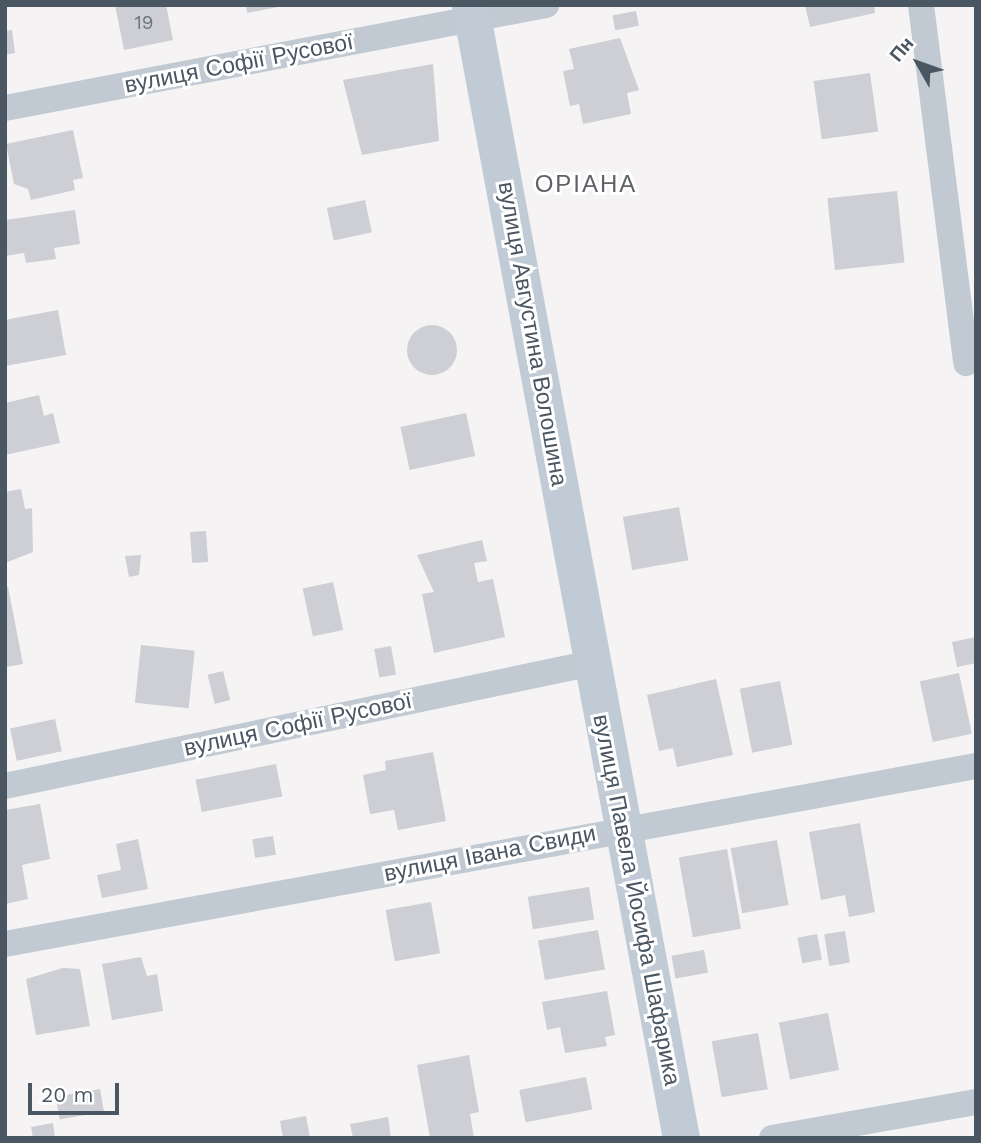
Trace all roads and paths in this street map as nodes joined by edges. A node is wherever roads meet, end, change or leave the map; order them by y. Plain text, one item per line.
1 (546, 5) edge
2 (921, 5) edge
3 (471, 12) edge
4 (5, 108) edge
5 (966, 363) dead end
6 (592, 663) junction
7 (976, 766) edge
8 (5, 786) edge
9 (619, 829) junction
10 (5, 944) edge
11 (976, 1102) edge
12 (681, 1138) edge
13 (772, 1138) edge

1 - 3 street, вулиця Софії Русової
2 - 5 street
3 - 4 street, вулиця Софії Русової
3 - 6 street, вулиця Августина Волошина
6 - 8 street, вулиця Софії Русової
6 - 9 street, вулиця Павела Йосифа Шафарика
7 - 9 street, вулиця Івана Свиди
9 - 10 street, вулиця Івана Свиди
9 - 12 street, вулиця Павела Йосифа Шафарика
11 - 13 street

